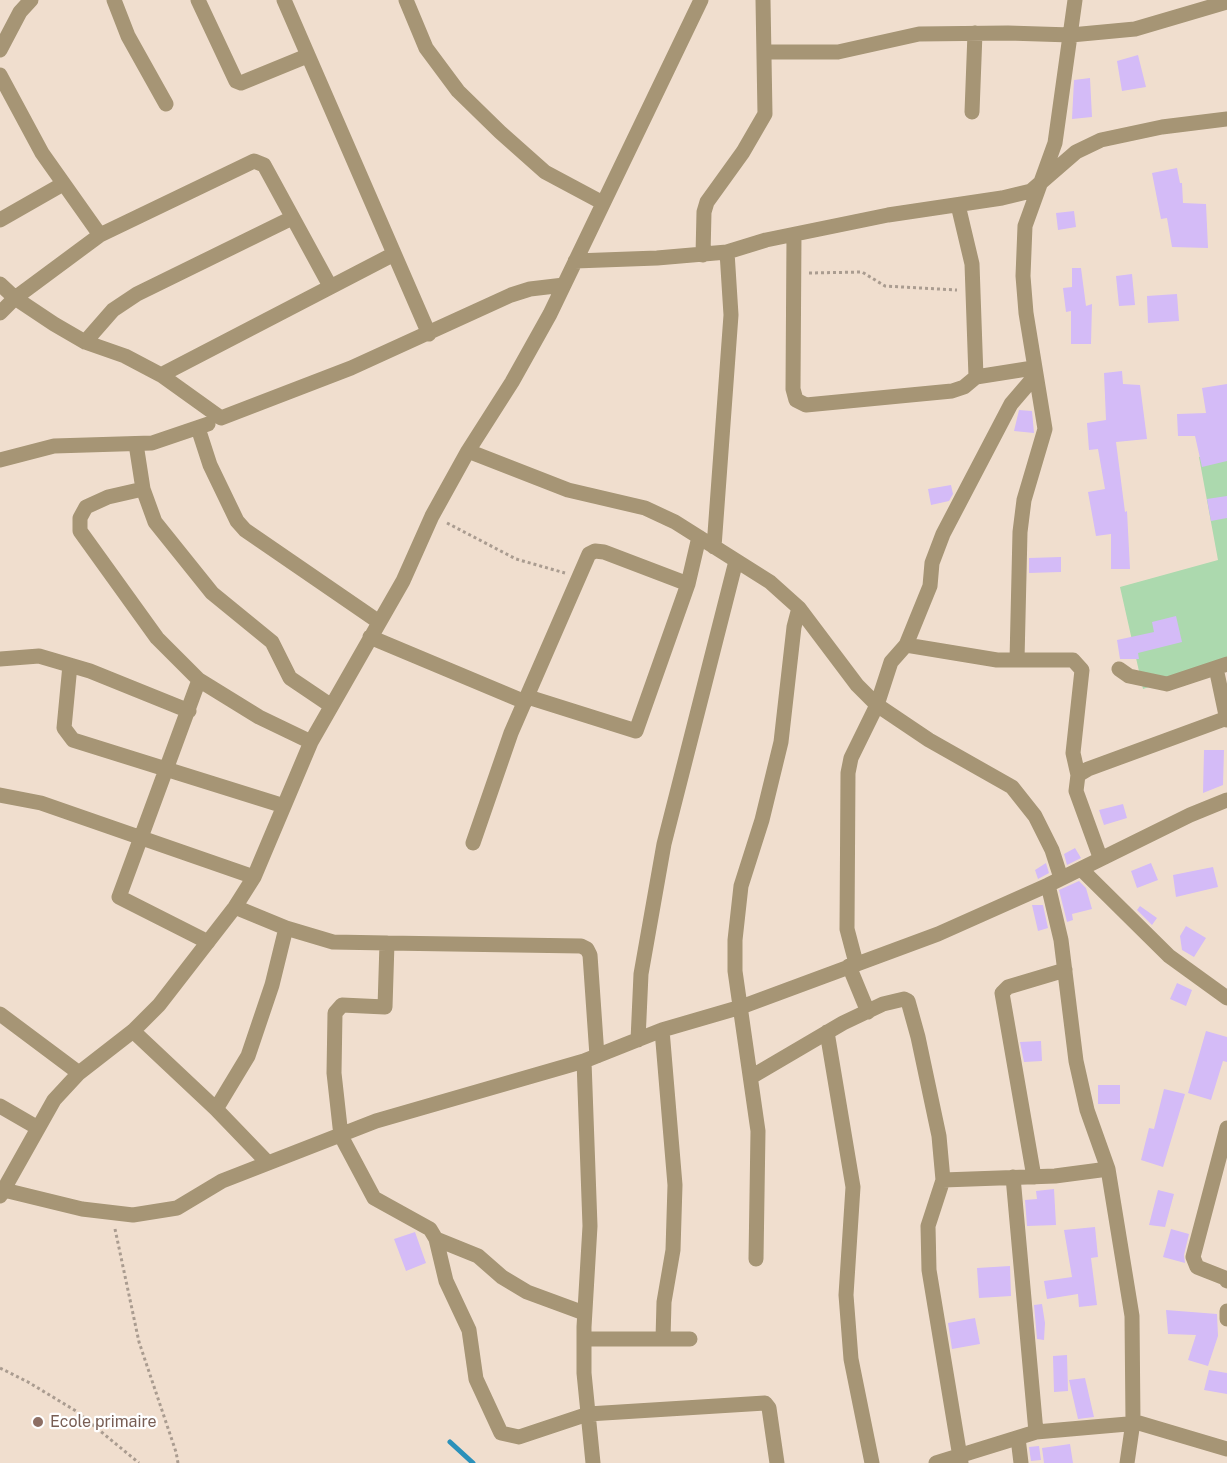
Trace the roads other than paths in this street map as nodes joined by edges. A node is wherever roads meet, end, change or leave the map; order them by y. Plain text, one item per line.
1 (31, 0) edge
2 (114, 0) edge
3 (198, 0) edge
4 (284, 0) edge
5 (406, 0) edge
6 (701, 0) edge
7 (763, 0) edge
8 (1075, 0) edge
9 (1227, 2) edge
10 (17, 6) edge
11 (975, 33) junction
12 (1071, 35) junction
13 (0, 50) edge
14 (765, 52) junction
15 (307, 56) junction
16 (0, 75) edge
17 (166, 104) dead end
18 (972, 112) dead end
19 (1227, 119) edge
20 (1043, 181) junction
21 (63, 184) junction
22 (603, 203) junction
23 (958, 205) junction
24 (292, 218) junction
25 (0, 220) edge
26 (100, 235) junction
27 (794, 235) junction
28 (727, 252) junction
29 (394, 254) junction
30 (703, 255) junction
31 (575, 261) junction
32 (0, 284) edge
33 (564, 285) junction
34 (330, 286) junction
35 (15, 298) junction
36 (0, 313) edge
37 (429, 334) junction
38 (85, 342) junction
39 (1034, 372) junction
40 (161, 375) junction
41 (976, 377) junction
42 (221, 418) junction
43 (198, 428) junction
44 (136, 444) junction
45 (468, 451) junction
46 (0, 460) edge
47 (143, 489) junction
48 (699, 537) junction
49 (714, 547) junction
50 (736, 561) junction
51 (688, 584) junction
52 (800, 608) junction
53 (379, 622) junction
54 (370, 637) junction
55 (906, 645) junction
56 (0, 659) edge
57 (1017, 660) junction
58 (70, 665) junction
59 (1221, 666) edge
60 (1119, 669) dead end
61 (199, 680) junction
62 (526, 700) junction
63 (330, 705) junction
64 (877, 705) junction
65 (189, 711) junction
66 (1227, 719) edge
67 (310, 742) junction
68 (166, 770) junction
69 (1078, 775) junction
70 (0, 795) edge
71 (1227, 800) edge
72 (284, 806) junction
73 (142, 837) junction
74 (473, 843) dead end
75 (1100, 857) junction
76 (1081, 869) junction
77 (254, 878) junction
78 (1055, 881) junction
79 (235, 907) junction
80 (286, 928) junction
81 (208, 942) junction
82 (387, 943) junction
83 (853, 965) junction
84 (1065, 970) junction
85 (1227, 998) edge
86 (741, 1007) junction
87 (868, 1012) junction
88 (0, 1014) edge
89 (662, 1030) junction
90 (133, 1031) junction
91 (827, 1032) junction
92 (638, 1040) junction
93 (590, 1059) junction
94 (79, 1073) junction
95 (752, 1077) junction
96 (0, 1107) edge
97 (216, 1109) junction
98 (38, 1128) junction
99 (1227, 1128) edge
100 (341, 1136) junction
101 (268, 1162) junction
102 (1108, 1169) junction
103 (1013, 1177) junction
104 (1034, 1177) junction
105 (943, 1180) junction
106 (2, 1192) edge
107 (436, 1239) junction
108 (756, 1259) dead end
109 (1227, 1281) edge
110 (1227, 1311) edge
111 (584, 1313) junction
112 (1227, 1319) edge
113 (663, 1339) junction
114 (690, 1339) dead end
115 (584, 1340) junction
116 (588, 1414) junction
117 (1036, 1432) junction
118 (1018, 1438) junction
119 (1227, 1449) edge
120 (961, 1459) edge
121 (593, 1463) edge
122 (777, 1463) edge
123 (872, 1463) edge
124 (936, 1463) edge
125 (1021, 1463) edge
126 (1127, 1463) edge

1 - 10 street
2 - 17 street
3 - 15 street
4 - 15 street
5 - 22 street
6 - 22 street
7 - 14 street
8 - 12 street
9 - 12 street
10 - 13 street
11 - 12 street
11 - 14 street
11 - 18 street
12 - 20 street
14 - 30 street
15 - 29 street
16 - 21 street
19 - 20 street
20 - 23 street
20 - 39 street
21 - 25 street
21 - 26 street
22 - 31 street
23 - 27 street
23 - 41 street
24 - 26 street
24 - 34 street
24 - 38 street
26 - 35 street
27 - 28 street
27 - 41 street
28 - 30 street
28 - 49 street
29 - 34 street
29 - 37 street
30 - 31 street
31 - 33 street
32 - 35 street
33 - 37 street
33 - 45 street
34 - 40 street
35 - 36 street
35 - 38 street
37 - 42 street
38 - 40 street
39 - 41 street
39 - 55 street
39 - 57 street
40 - 42 street
42 - 43 street
43 - 44 street
43 - 53 street
44 - 46 street
44 - 47 street
45 - 48 street
45 - 53 street
47 - 61 street
47 - 63 street
48 - 49 street
48 - 51 street
49 - 50 street
50 - 52 street
50 - 92 street
51 - 62 street
51 - 62 street
52 - 64 street
52 - 86 street
53 - 54 street
54 - 62 street
54 - 63 street
55 - 57 street
55 - 64 street
56 - 58 street
57 - 69 street
58 - 65 street
58 - 68 street
59 - 60 street
59 - 66 street
61 - 65 street
61 - 67 street
62 - 74 street
63 - 67 street
64 - 78 street
64 - 83 street
65 - 68 street
66 - 69 street
67 - 72 street
68 - 72 street
68 - 73 street
69 - 75 street
70 - 73 street
71 - 75 street
72 - 77 street
73 - 77 street
73 - 81 street
75 - 76 street
76 - 78 street
76 - 85 street
77 - 79 street
78 - 83 street
78 - 84 street
79 - 80 street
79 - 81 street
80 - 82 street
80 - 97 street
81 - 90 street
82 - 93 street
82 - 100 street
83 - 86 street
83 - 87 street
84 - 102 street
84 - 104 street
86 - 89 street
86 - 95 street
87 - 91 street
87 - 105 street
88 - 94 street
89 - 92 street
89 - 113 street
90 - 94 street
90 - 97 street
91 - 95 street
91 - 123 street
92 - 93 street
93 - 100 street
93 - 111 street
94 - 98 street
95 - 108 street
96 - 98 street
97 - 101 street
98 - 106 street
99 - 109 street
100 - 101 street
100 - 107 street
101 - 106 street
102 - 104 street
102 - 126 street
103 - 104 street
103 - 105 street
103 - 117 street
105 - 120 street
107 - 111 street
107 - 116 street
110 - 112 street
111 - 115 street
113 - 114 street
113 - 115 street
115 - 116 street
116 - 121 street
116 - 122 street
117 - 118 street
117 - 119 street
118 - 120 street
118 - 125 street
120 - 124 street

